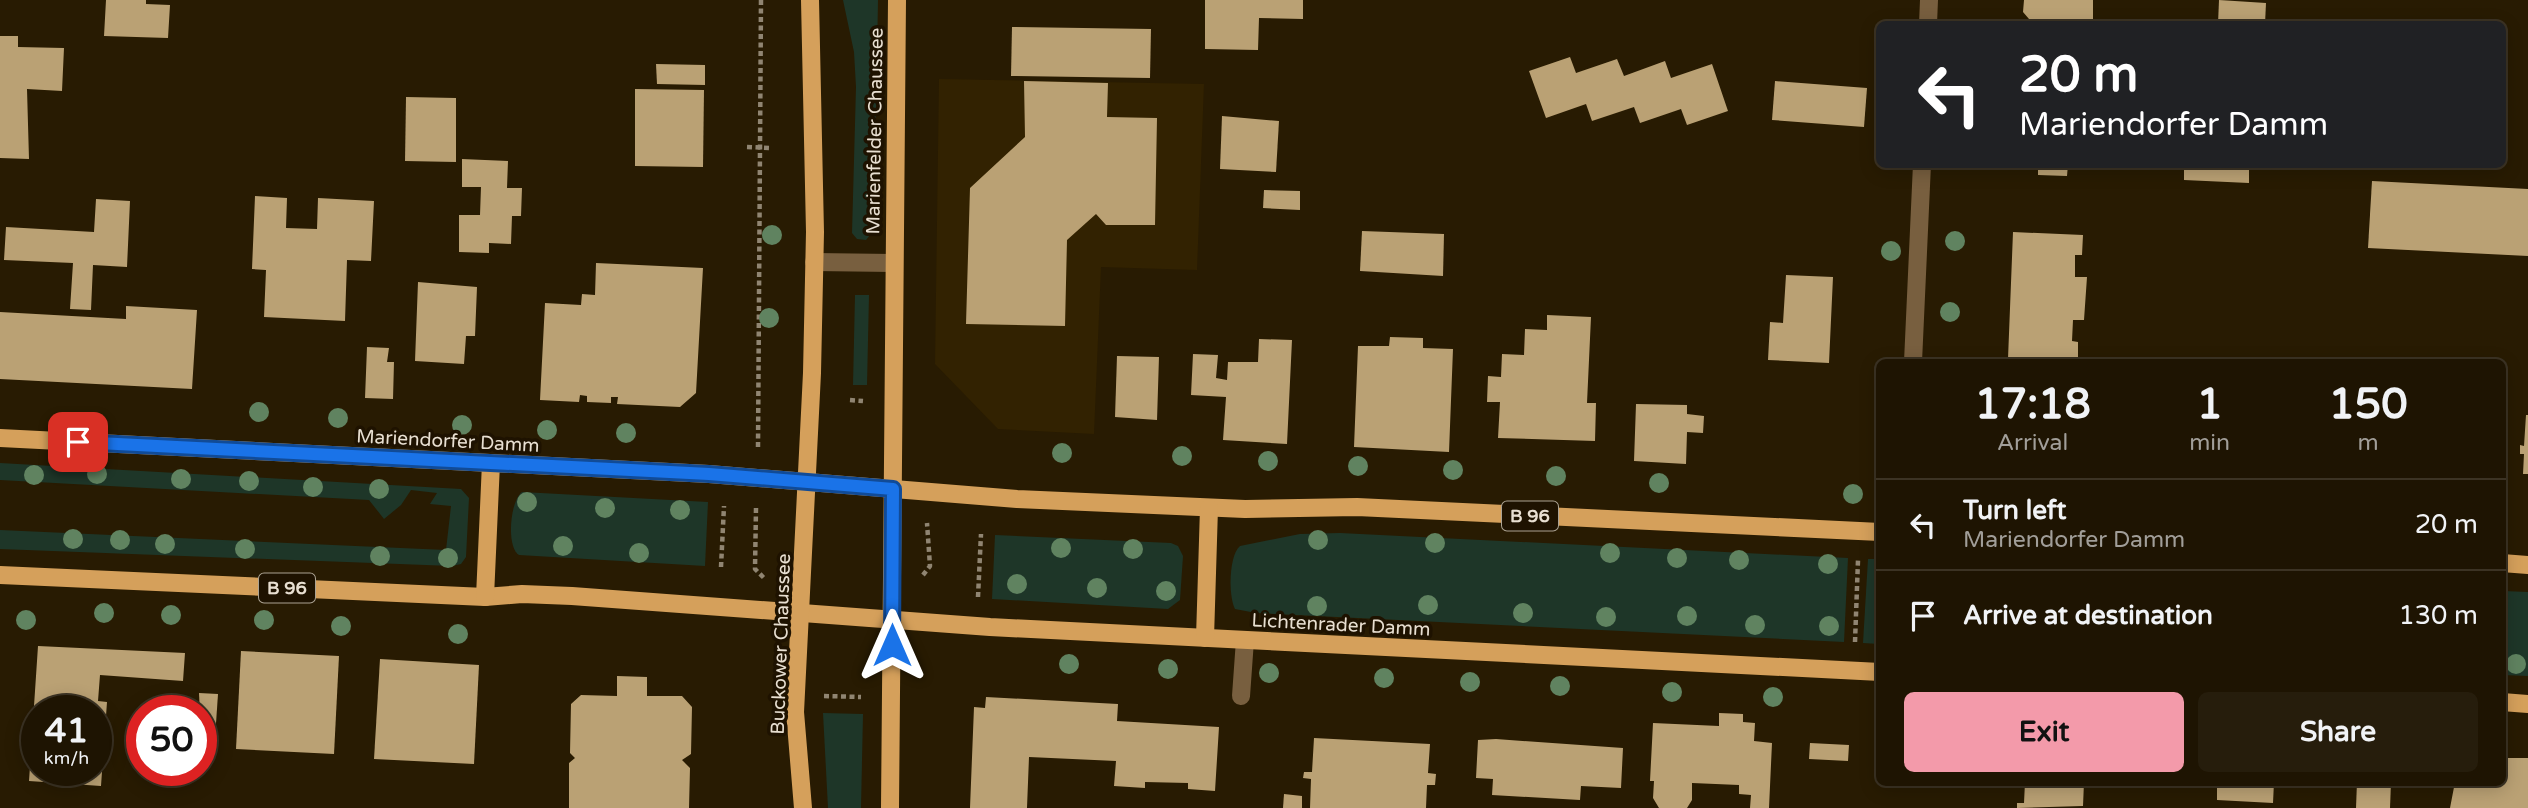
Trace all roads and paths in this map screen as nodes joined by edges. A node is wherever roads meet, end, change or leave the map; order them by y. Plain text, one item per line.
1 (761, 0) edge
2 (810, 0) edge
3 (897, 0) edge
4 (1929, 0) edge
5 (1928, 21) edge
6 (747, 147) dead end
7 (759, 147) junction
8 (771, 148) dead end
9 (1922, 168) edge
10 (814, 262) junction
11 (893, 263) junction
12 (1913, 359) edge
13 (0, 438) edge
14 (491, 463) junction
15 (756, 477) junction
16 (807, 482) junction
17 (893, 489) junction
18 (724, 506) dead end
19 (1209, 508) junction
20 (1876, 533) edge
21 (981, 534) dead end
22 (1858, 558) dead end
23 (2506, 564) edge
24 (2528, 565) edge
25 (721, 567) dead end
26 (0, 575) edge
27 (485, 597) junction
28 (978, 597) dead end
29 (800, 611) junction
30 (893, 619) junction
31 (1205, 638) junction
32 (1245, 640) junction
33 (1854, 643) dead end
34 (1876, 671) edge
35 (824, 696) dead end
36 (1241, 696) dead end
37 (862, 697) dead end
38 (2506, 702) edge
39 (2528, 704) edge
40 (803, 808) edge
41 (890, 808) edge

1 - 7 path
2 - 10 main road
3 - 11 main road, Marienfelder Chaussee
4 - 5 street
6 - 7 path
7 - 8 path
7 - 15 path
9 - 12 street
10 - 11 street, Marienfelder Chaussee
10 - 16 main road
11 - 17 main road, Marienfelder Chaussee
13 - 14 main road, Mariendorfer Damm / B 96
14 - 15 main road, Mariendorfer Damm / B 96
14 - 27 main road
15 - 16 main road, Mariendorfer Damm / B 96
15 - 29 path
16 - 17 main road, Mariendorfer Damm / B 96
16 - 29 main road, Buckower Chaussee
17 - 19 main road, B 96
17 - 30 main road, Marienfelder Chaussee
18 - 25 path
19 - 20 main road, B 96
19 - 31 main road
21 - 28 path
22 - 33 path
23 - 24 main road
26 - 27 main road, B 96
27 - 29 main road, B 96
29 - 30 main road, Lichtenrader Damm / B 96
29 - 40 main road, Buckower Chaussee
30 - 31 main road, Lichtenrader Damm / B 96
30 - 41 main road
31 - 32 main road, Lichtenrader Damm / B 96
32 - 34 main road, Lichtenrader Damm / B 96
32 - 36 street
35 - 37 path
38 - 39 main road

